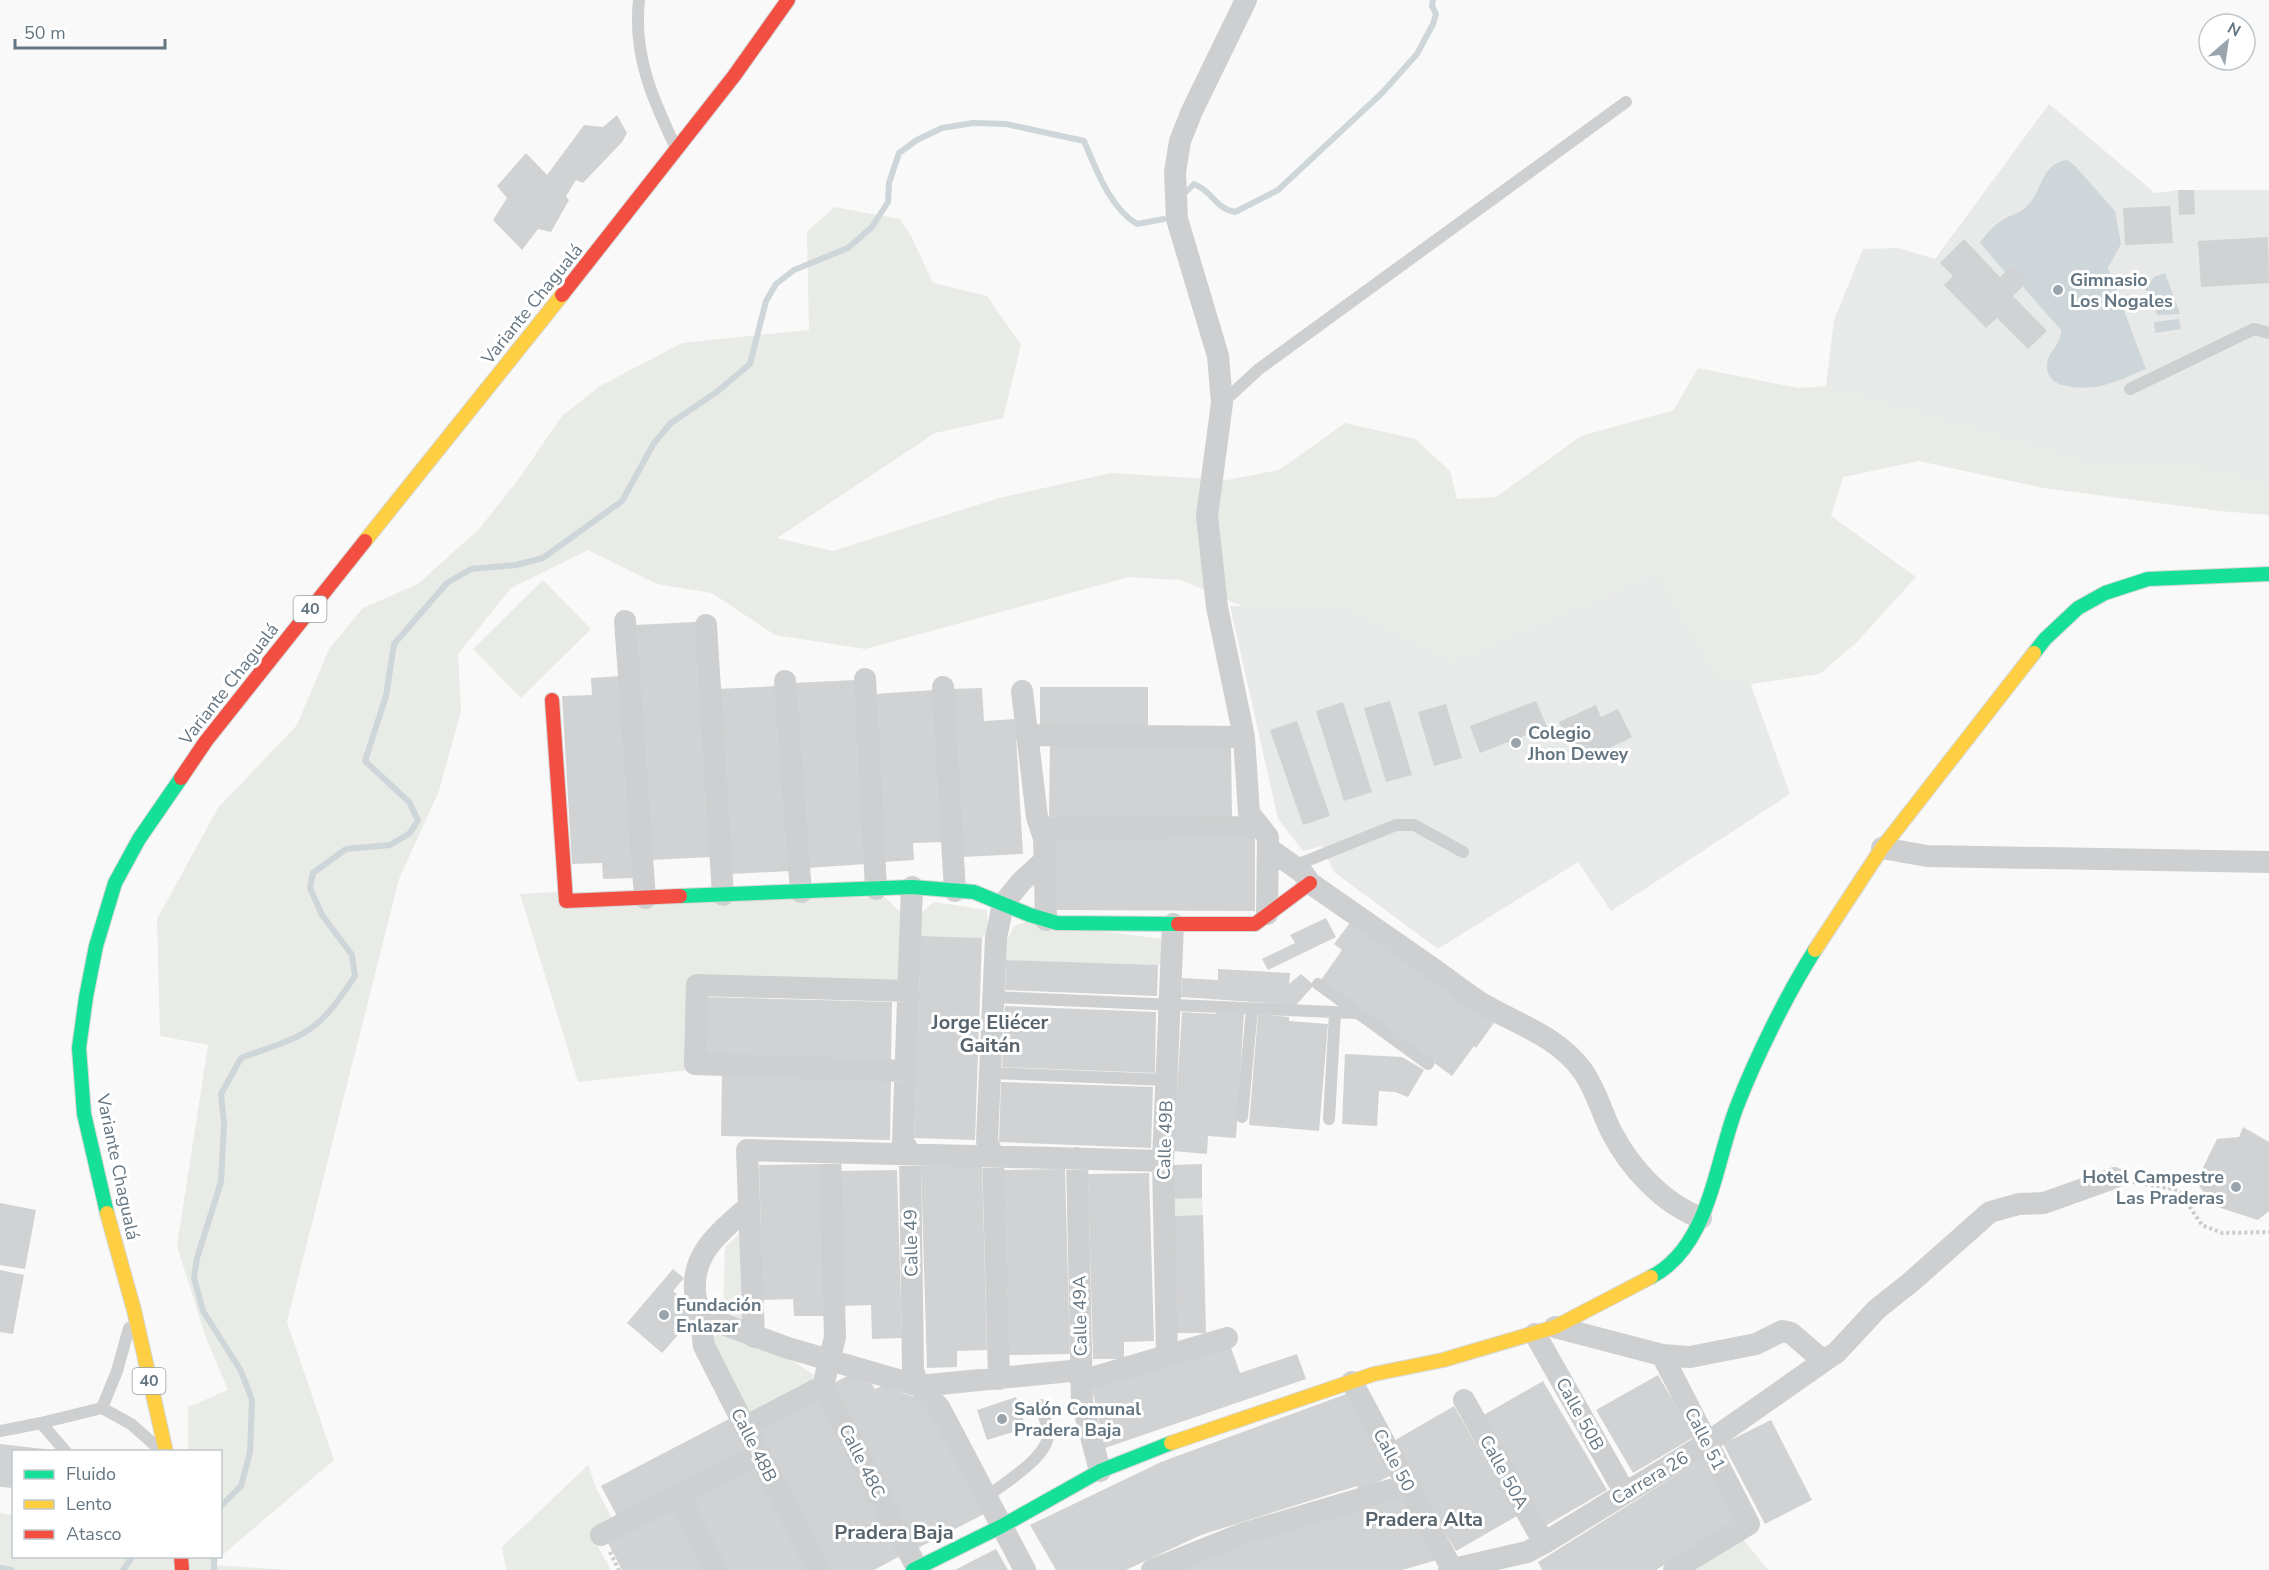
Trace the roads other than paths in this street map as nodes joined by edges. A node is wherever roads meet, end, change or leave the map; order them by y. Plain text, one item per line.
1 (639, 0) edge
2 (788, 0) edge
3 (1246, 0) edge
4 (1626, 102) dead end
5 (677, 150) junction
6 (2269, 333) edge
7 (2130, 389) dead end
8 (1222, 403) junction
9 (2269, 574) edge
10 (625, 621) dead end
11 (706, 625) dead end
12 (865, 679) dead end
13 (785, 681) dead end
14 (943, 687) dead end
15 (1022, 691) dead end
16 (552, 700) dead end
17 (1026, 735) junction
18 (1244, 737) junction
19 (1260, 827) junction
20 (1041, 828) junction
21 (1268, 848) junction
22 (1882, 848) junction
23 (1463, 852) dead end
24 (1045, 860) junction
25 (2269, 862) edge
26 (1294, 866) junction
27 (1310, 883) junction
28 (912, 887) junction
29 (876, 889) junction
30 (955, 891) junction
31 (801, 892) junction
32 (723, 895) junction
33 (645, 898) junction
34 (1003, 904) junction
35 (1267, 914) junction
36 (1046, 920) junction
37 (1173, 924) junction
38 (1318, 984) dead end
39 (908, 991) junction
40 (993, 998) junction
41 (1170, 1005) junction
42 (1252, 1009) junction
43 (1335, 1012) junction
44 (1356, 1013) junction
45 (1428, 1064) dead end
46 (906, 1071) junction
47 (990, 1073) junction
48 (1167, 1080) junction
49 (1242, 1117) dead end
50 (1329, 1119) dead end
51 (830, 1152) junction
52 (910, 1154) junction
53 (993, 1156) junction
54 (1077, 1158) junction
55 (1163, 1161) junction
56 (2114, 1178) road end
57 (749, 1206) junction
58 (1701, 1218) junction
59 (134, 1310) junction
60 (701, 1316) junction
61 (1545, 1331) junction
62 (754, 1337) junction
63 (1227, 1338) dead end
64 (1836, 1353) junction
65 (1662, 1355) junction
66 (1167, 1356) junction
67 (830, 1360) junction
68 (1081, 1375) junction
69 (999, 1379) junction
70 (1352, 1382) junction
71 (823, 1386) junction
72 (919, 1386) junction
73 (1464, 1400) dead end
74 (1041, 1405) dead end
75 (102, 1408) junction
76 (41, 1423) junction
77 (745, 1427) junction
78 (0, 1431) edge
79 (1707, 1443) junction
80 (64, 1450) edge
81 (162, 1450) edge
82 (164, 1450) edge
83 (759, 1455) junction
84 (1100, 1471) junction
85 (1407, 1485) junction
86 (1625, 1493) junction
87 (679, 1496) junction
88 (986, 1497) junction
89 (1002, 1526) junction
90 (601, 1535) dead end
91 (1535, 1555) edge
92 (915, 1569) edge
93 (716, 1570) edge
94 (818, 1570) edge
95 (1025, 1570) edge
96 (1152, 1570) edge
97 (1451, 1570) edge
98 (1674, 1570) edge

1 - 5 lane
2 - 5 main road, Variante Chagualá / 40
3 - 8 street
4 - 8 lane
5 - 59 main road, Variante Chagualá / 40
6 - 7 lane
8 - 18 street
9 - 22 main road
10 - 33 street
11 - 32 street
12 - 29 street
13 - 31 street
14 - 30 street
15 - 17 street
16 - 33 main road
17 - 18 street
17 - 20 street
18 - 19 street
19 - 20 street
19 - 21 street
20 - 24 street
21 - 26 street
21 - 35 street
22 - 25 street
22 - 58 main road
23 - 26 lane
24 - 34 street
24 - 36 street
26 - 27 street
27 - 35 main road
27 - 58 street
28 - 29 main road
28 - 30 main road
28 - 39 street, Calle 49
29 - 31 main road
30 - 34 main road
31 - 32 main road
32 - 33 main road
34 - 36 main road
34 - 40 street
35 - 37 main road
36 - 37 main road
37 - 41 street, Calle 49B
38 - 44 lane
39 - 46 street, Calle 49
39 - 46 street
40 - 41 lane
40 - 47 street
41 - 42 lane
41 - 48 street, Calle 49B
42 - 43 lane
42 - 49 lane
43 - 44 lane
43 - 50 lane
44 - 45 lane
46 - 52 street, Calle 49
47 - 48 lane
47 - 53 street
48 - 55 street, Calle 49B
51 - 52 street
51 - 57 street
51 - 67 street
52 - 53 street
52 - 72 street, Calle 49
53 - 54 street
53 - 69 street
54 - 55 street
54 - 68 street, Calle 49A
55 - 66 street, Calle 49B
56 - 64 street, Carrera 26
57 - 60 street, Calle 48B
57 - 62 street
58 - 61 main road
59 - 75 lane
59 - 82 main road, Variante Chagualá / 40
60 - 62 street
60 - 77 street, Calle 48B
61 - 65 street
61 - 70 main road
61 - 86 street, Calle 50B
62 - 67 street
63 - 66 street
64 - 65 street
64 - 79 street, Carrera 26
65 - 79 street, Calle 51
66 - 68 street
67 - 71 street
67 - 72 street
68 - 69 street
68 - 84 street, Calle 49A
69 - 72 street
70 - 84 main road
70 - 85 street, Calle 50
71 - 77 street
71 - 92 street, Calle 48C
72 - 88 street
73 - 91 street, Calle 50A
74 - 88 lane
75 - 76 lane
75 - 81 lane
76 - 78 lane
76 - 80 lane
77 - 83 street, Calle 48B
79 - 86 street, Carrera 26
79 - 98 street, Calle 51
83 - 87 street
83 - 94 street, Calle 48B
84 - 89 main road
85 - 96 street
85 - 97 street, Calle 50
86 - 91 street, Carrera 26
87 - 90 street
87 - 93 street
88 - 89 street
89 - 92 main road
89 - 95 street
91 - 97 street, Carrera 26

